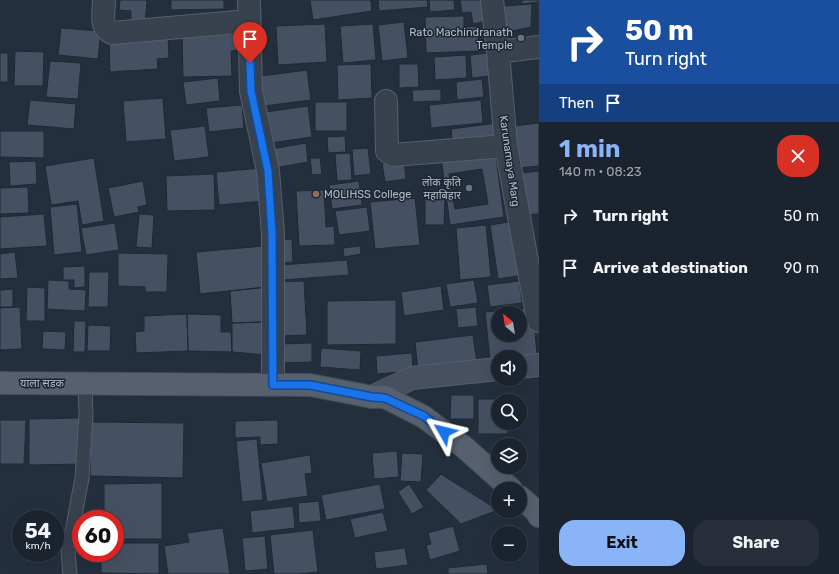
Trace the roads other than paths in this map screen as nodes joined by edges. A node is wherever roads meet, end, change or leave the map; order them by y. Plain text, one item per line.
1 (104, 0) edge
2 (492, 0) edge
3 (249, 11) edge
4 (539, 47) edge
5 (498, 52) junction
6 (386, 101) dead end
7 (506, 146) junction
8 (539, 321) edge
9 (539, 365) edge
10 (527, 366) edge
11 (491, 370) edge
12 (0, 383) edge
13 (85, 383) junction
14 (273, 385) junction
15 (372, 397) junction
16 (502, 482) edge
17 (527, 503) edge
18 (539, 516) edge
19 (70, 574) edge

1 - 3 street
2 - 5 street, Karunamaya Marg
3 - 14 street
4 - 5 street
5 - 7 street, Karunamaya Marg
6 - 7 street
7 - 8 street, Karunamaya Marg
9 - 10 street
11 - 15 street
12 - 13 main road, याला सडक
13 - 14 main road, याला सडक
13 - 19 lane
14 - 15 main road, याला सडक
15 - 16 main road, याला सडक
17 - 18 main road

